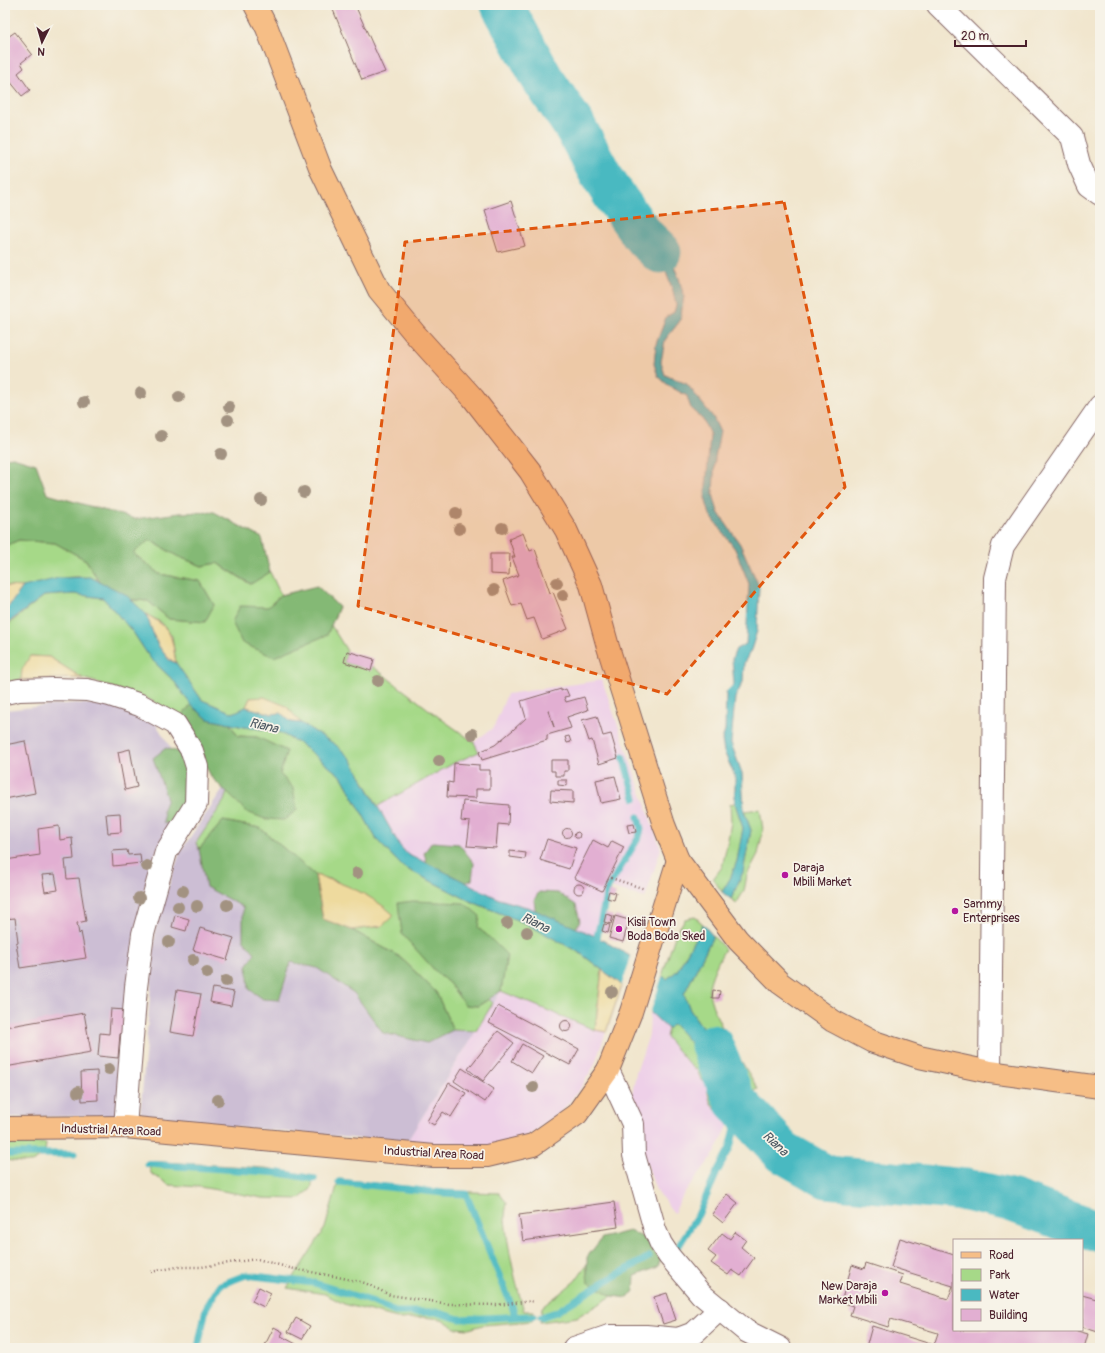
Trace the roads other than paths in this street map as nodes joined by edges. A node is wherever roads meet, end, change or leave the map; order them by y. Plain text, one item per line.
1 (255, 5) edge
2 (938, 5) edge
3 (1100, 194) edge
4 (1100, 406) edge
5 (5, 693) edge
6 (678, 860) junction
7 (608, 1070) junction
8 (990, 1072) junction
9 (1100, 1087) edge
10 (125, 1127) junction
11 (5, 1128) edge
12 (720, 1309) junction
13 (574, 1348) edge
14 (780, 1348) edge

1 - 6 main road
2 - 3 street
4 - 8 street
5 - 10 street
6 - 7 main road, Industrial Area Road
6 - 8 main road
7 - 10 main road, Industrial Area Road
7 - 12 street
8 - 9 main road
10 - 11 main road, Industrial Area Road
12 - 13 street
12 - 14 street

